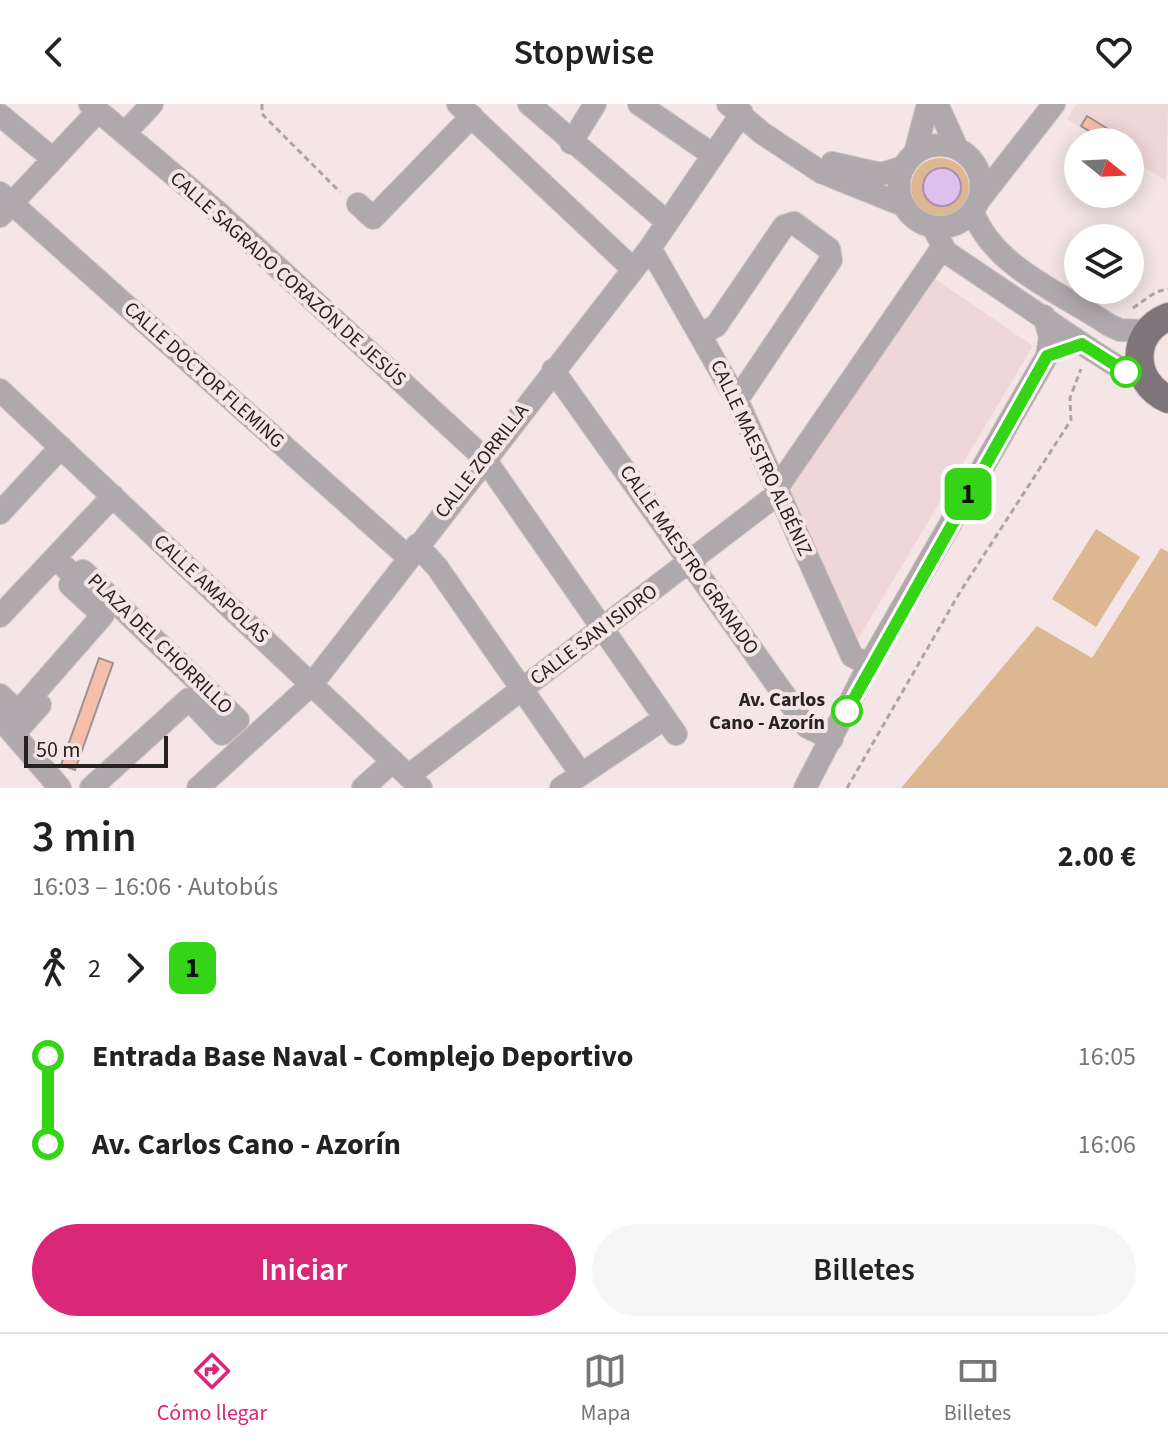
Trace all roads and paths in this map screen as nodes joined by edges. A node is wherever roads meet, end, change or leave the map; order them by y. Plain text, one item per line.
1 (152, 104) edge
2 (262, 104) edge
3 (529, 104) edge
4 (639, 104) edge
5 (928, 104) edge
6 (937, 104) edge
7 (1054, 104) edge
8 (94, 107) edge
9 (588, 107) edge
10 (735, 109) edge
11 (465, 110) edge
12 (0, 115) edge
13 (125, 133) junction
14 (571, 143) junction
15 (964, 153) junction
16 (713, 155) junction
17 (1012, 156) junction
18 (53, 159) junction
19 (909, 160) junction
20 (4, 204) edge
21 (358, 204) joint
22 (903, 205) junction
23 (976, 206) junction
24 (667, 222) junction
25 (933, 227) junction
26 (650, 248) junction
27 (942, 248) junction
28 (633, 269) junction
29 (1168, 289) edge
30 (1126, 311) dead end
31 (1044, 316) junction
32 (1158, 324) edge
33 (701, 334) junction
34 (1084, 354) junction
35 (1047, 356) junction
36 (553, 370) junction
37 (1143, 378) junction
38 (0, 390) edge
39 (1168, 399) edge
40 (737, 400) junction
41 (61, 447) junction
42 (484, 458) junction
43 (778, 490) junction
44 (113, 496) junction
45 (0, 513) edge
46 (413, 551) junction
47 (55, 558) junction
48 (691, 561) junction
49 (76, 578) junction
50 (0, 616) edge
51 (118, 617) junction
52 (604, 628) junction
53 (869, 665) junction
54 (312, 684) junction
55 (194, 688) junction
56 (523, 689) junction
57 (0, 695) edge
58 (233, 724) junction
59 (5, 727) edge
60 (832, 739) junction
61 (251, 740) junction
62 (581, 774) junction
63 (410, 779) edge
64 (49, 788) edge
65 (60, 788) edge
66 (81, 788) edge
67 (91, 788) edge
68 (198, 788) edge
69 (363, 788) edge
70 (561, 788) edge
71 (805, 788) edge
72 (847, 788) edge

1 - 13 street
2 - 21 path
3 - 14 street
4 - 16 street
5 - 19 street
6 - 15 street
7 - 17 street
8 - 13 street, CALLE SAGRADO CORAZÓN DE JESÚS
8 - 18 street
9 - 14 street
10 - 16 street, CALLE ZORRILLA
10 - 19 street
10 - 22 street
11 - 21 street
11 - 28 street
12 - 18 street
13 - 42 street, CALLE SAGRADO CORAZÓN DE JESÚS
14 - 24 street
15 - 17 street
15 - 19 street
15 - 23 street
16 - 24 street, CALLE ZORRILLA
17 - 23 street
18 - 20 street
19 - 22 street
20 - 46 street, CALLE DOCTOR FLEMING
22 - 25 street
23 - 25 street
23 - 32 street
24 - 26 street, CALLE ZORRILLA
25 - 27 street
26 - 28 street, CALLE ZORRILLA
26 - 33 street, CALLE MAESTRO ALBÉNIZ
27 - 31 street
27 - 43 street, CALLE SAN ISIDRO
28 - 36 street, CALLE ZORRILLA
29 - 30 path
31 - 34 street
31 - 35 street
32 - 37 main road
33 - 40 street, CALLE MAESTRO ALBÉNIZ
33 - 40 street
34 - 35 street
34 - 37 street
34 - 72 path
35 - 53 street
36 - 42 street, CALLE ZORRILLA
36 - 48 street, CALLE MAESTRO GRANADO
37 - 39 main road
38 - 41 street, CALLE AMAPOLAS
40 - 43 street, CALLE MAESTRO ALBÉNIZ
41 - 44 street, CALLE AMAPOLAS
41 - 45 street
42 - 46 street, CALLE ZORRILLA
42 - 52 street, CALLE SAGRADO CORAZÓN DE JESÚS
43 - 48 street, CALLE SAN ISIDRO
43 - 53 street, CALLE MAESTRO ALBÉNIZ
44 - 47 street
44 - 54 street, CALLE AMAPOLAS
46 - 54 street, CALLE ZORRILLA
46 - 56 street, CALLE DOCTOR FLEMING
47 - 49 street, PLAZA DEL CHORRILLO
47 - 50 street
48 - 52 street, CALLE SAN ISIDRO
48 - 60 street, CALLE MAESTRO GRANADO
49 - 51 street, PLAZA DEL CHORRILLO
49 - 57 street, PLAZA DEL CHORRILLO
49 - 58 street, PLAZA DEL CHORRILLO
51 - 55 street, PLAZA DEL CHORRILLO
51 - 59 street, PLAZA DEL CHORRILLO
52 - 56 street, CALLE SAN ISIDRO
52 - 62 street, CALLE SAGRADO CORAZÓN DE JESÚS
53 - 60 street
54 - 61 street, CALLE ZORRILLA
54 - 63 street, CALLE AMAPOLAS
55 - 58 street, PLAZA DEL CHORRILLO
55 - 66 street, PLAZA DEL CHORRILLO
56 - 62 street, CALLE DOCTOR FLEMING
56 - 63 street, CALLE SAN ISIDRO
58 - 61 street, PLAZA DEL CHORRILLO
58 - 67 street, PLAZA DEL CHORRILLO
59 - 64 street
59 - 65 street
60 - 71 street
61 - 68 street, CALLE ZORRILLA
62 - 70 street
63 - 69 street, CALLE SAN ISIDRO

